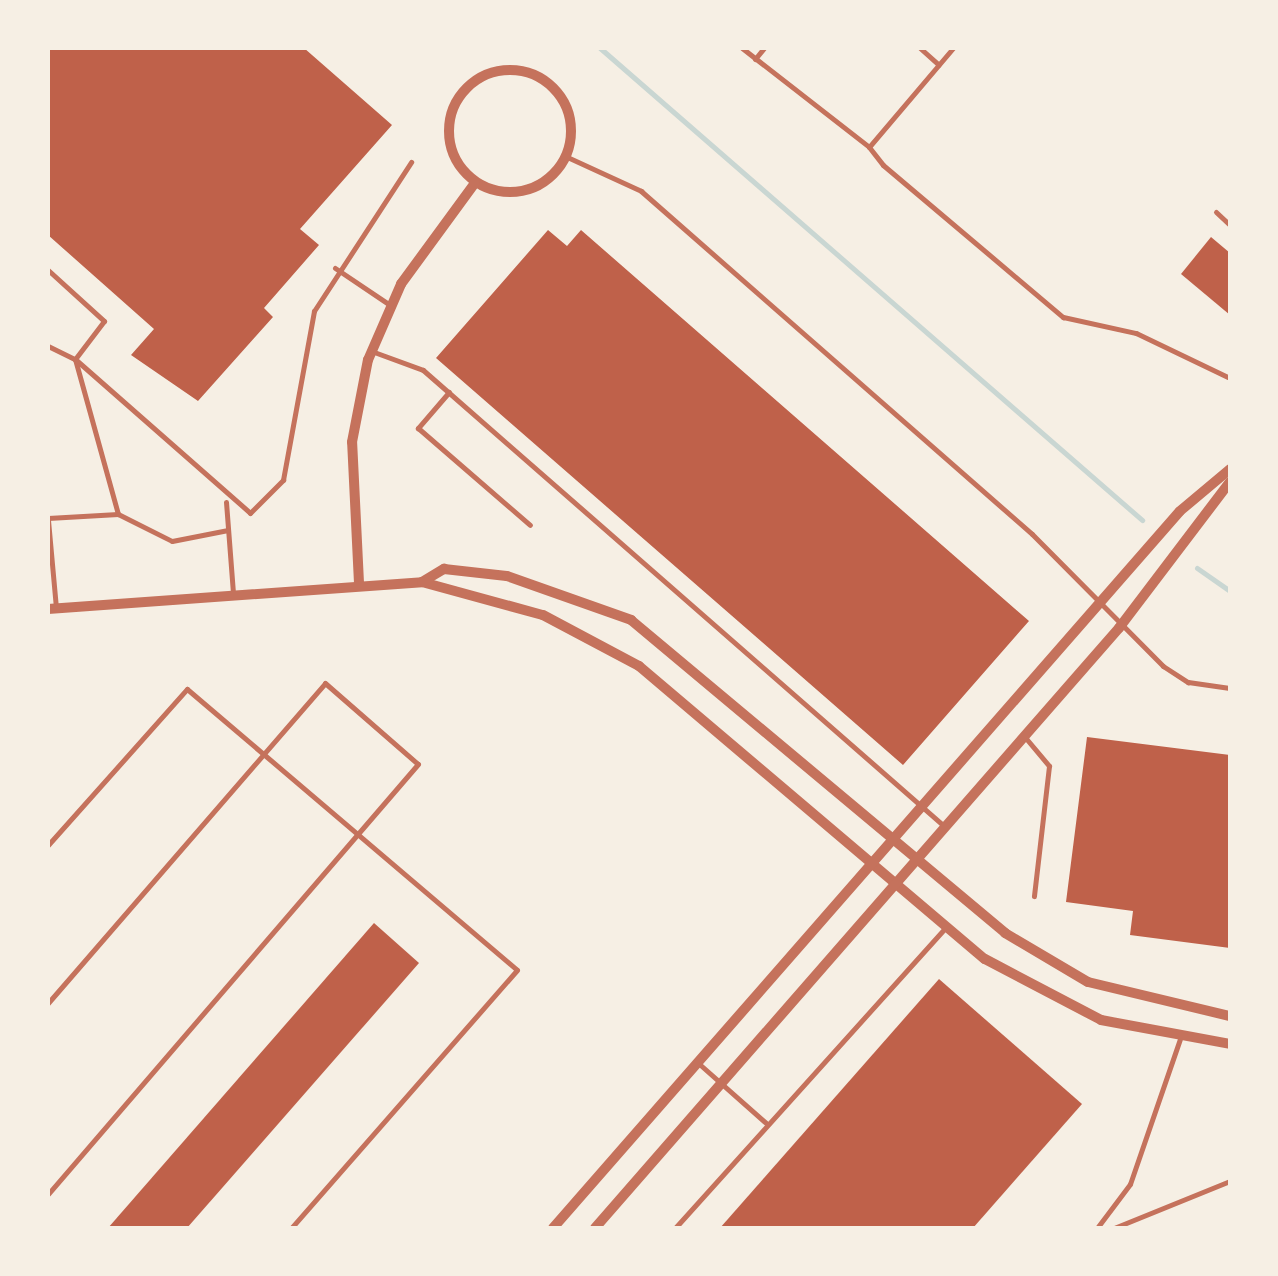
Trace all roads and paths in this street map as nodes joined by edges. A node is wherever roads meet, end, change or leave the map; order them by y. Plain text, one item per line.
1 (742, 48) edge
2 (764, 48) edge
3 (920, 48) edge
4 (954, 48) edge
5 (756, 59) junction
6 (939, 64) junction
7 (869, 147) junction
8 (566, 156) junction
9 (411, 162) dead end
10 (475, 183) junction
11 (1216, 212) dead end
12 (1230, 225) edge
13 (336, 268) junction
14 (48, 270) edge
15 (390, 304) junction
16 (48, 346) edge
17 (372, 351) junction
18 (75, 360) junction
19 (1230, 378) edge
20 (449, 392) junction
21 (1230, 469) edge
22 (1230, 482) edge
23 (226, 499) junction
24 (118, 514) junction
25 (48, 519) edge
26 (530, 525) dead end
27 (228, 530) junction
28 (422, 582) junction
29 (359, 584) junction
30 (234, 594) junction
31 (1096, 606) junction
32 (52, 608) edge
33 (1119, 628) junction
34 (1230, 688) edge
35 (1024, 736) junction
36 (264, 754) junction
37 (920, 805) junction
38 (945, 827) junction
39 (356, 833) junction
40 (893, 838) junction
41 (48, 845) edge
42 (917, 859) junction
43 (869, 863) junction
44 (894, 884) junction
45 (1034, 896) dead end
46 (943, 930) junction
47 (48, 1003) edge
48 (1230, 1016) edge
49 (1180, 1040) junction
50 (1230, 1044) edge
51 (696, 1061) junction
52 (720, 1082) junction
53 (766, 1123) junction
54 (1230, 1181) edge
55 (48, 1194) edge
56 (291, 1228) edge
57 (553, 1228) edge
58 (595, 1228) edge
59 (675, 1228) edge
60 (1097, 1228) edge
61 (1114, 1228) edge

1 - 5 lane
2 - 5 lane
3 - 6 lane
4 - 6 lane
5 - 7 lane
6 - 7 lane
7 - 19 lane
8 - 10 street
8 - 10 street
8 - 31 lane
9 - 13 lane
10 - 15 street
11 - 12 lane
13 - 15 lane
13 - 23 lane
14 - 18 lane
15 - 17 street
16 - 18 lane
17 - 20 lane
17 - 29 street
18 - 23 lane
18 - 24 lane
20 - 26 lane
20 - 37 lane
21 - 31 street
22 - 33 street
23 - 27 lane
24 - 25 lane
24 - 27 lane
25 - 32 lane
27 - 30 lane
28 - 29 street
28 - 40 street
28 - 43 street
29 - 30 street
30 - 32 street
31 - 33 lane
31 - 37 street
33 - 34 lane
33 - 35 street
35 - 38 street
35 - 45 lane
36 - 39 lane
36 - 39 lane
36 - 41 lane
36 - 47 lane
37 - 38 lane
37 - 40 street
38 - 42 street
39 - 55 lane
39 - 56 lane
40 - 42 street
40 - 43 street
42 - 44 street
42 - 48 street
43 - 44 street
43 - 51 street
44 - 46 street
44 - 52 street
46 - 49 street
46 - 53 lane
49 - 50 street
49 - 60 lane
51 - 52 lane
51 - 57 street
52 - 53 lane
52 - 58 street
53 - 59 lane
54 - 61 lane

